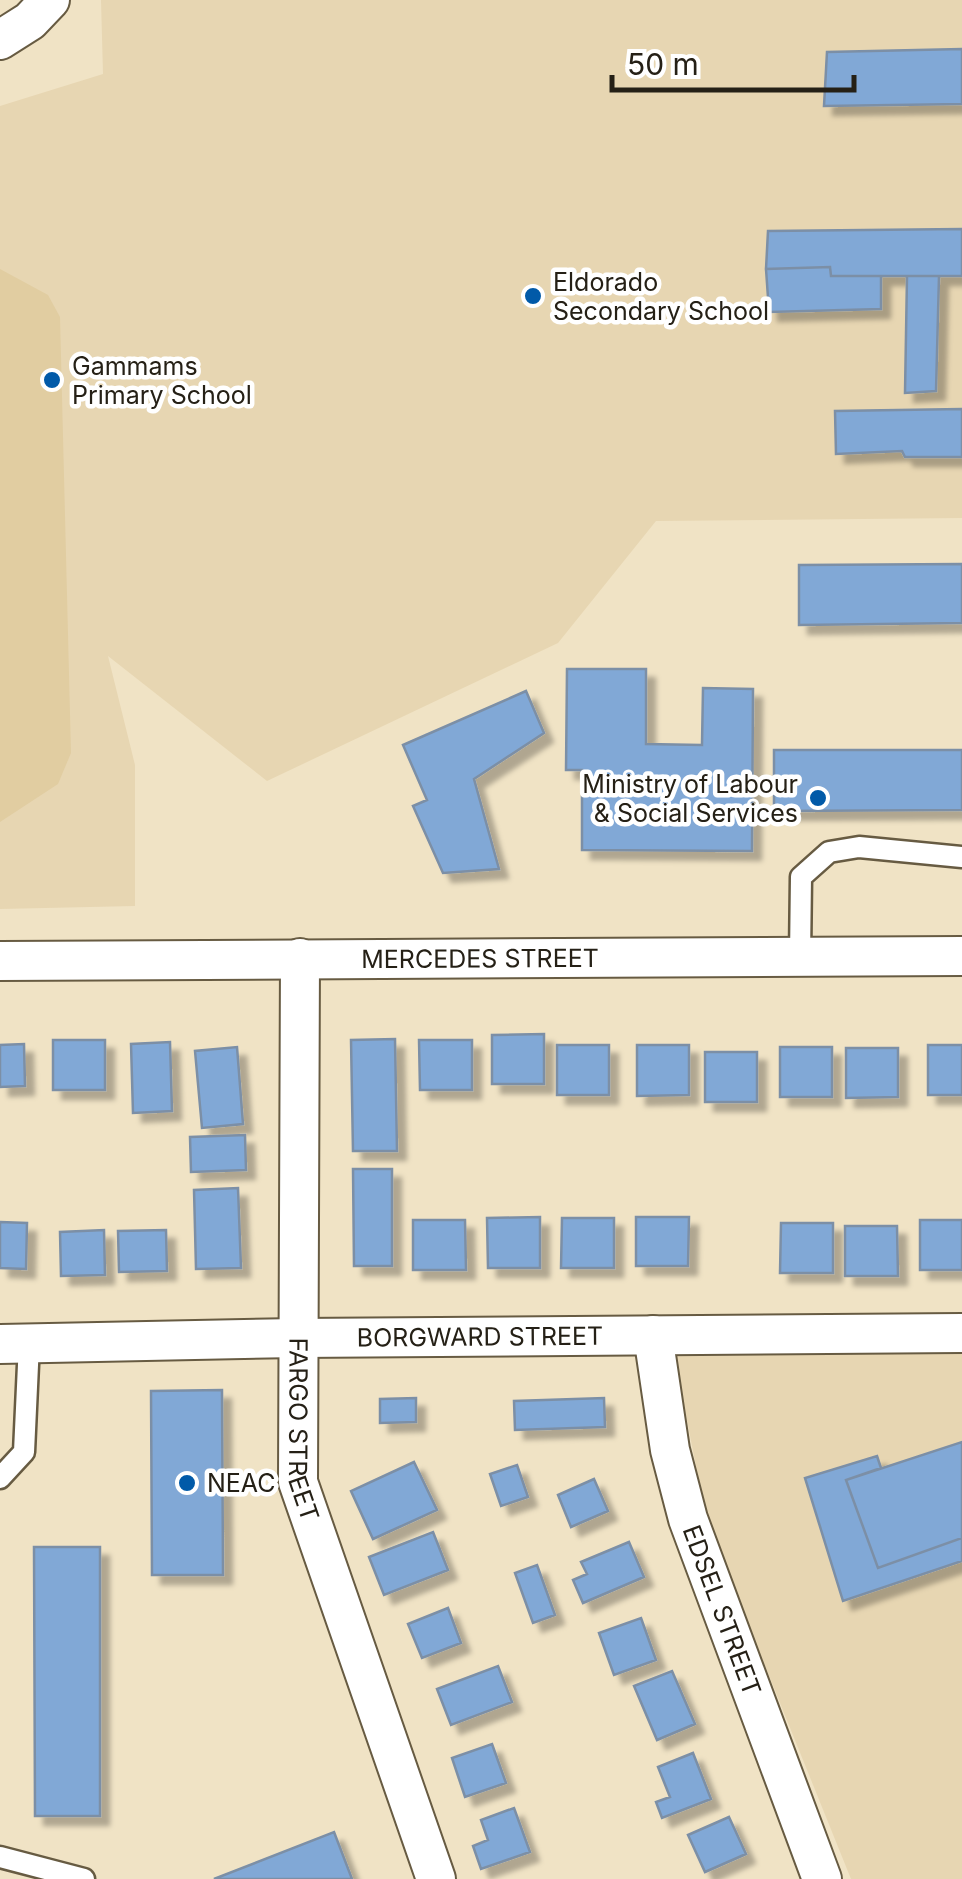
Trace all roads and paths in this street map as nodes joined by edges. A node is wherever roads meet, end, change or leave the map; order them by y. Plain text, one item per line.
1 (50, 0) edge
2 (0, 40) edge
3 (962, 857) edge
4 (962, 956) edge
5 (800, 957) junction
6 (300, 958) junction
7 (0, 961) edge
8 (653, 1334) junction
9 (962, 1334) edge
10 (298, 1338) junction
11 (15, 1344) edge
12 (0, 1478) edge
13 (0, 1856) edge
14 (84, 1879) edge
15 (436, 1879) edge
16 (822, 1879) edge

1 - 2 street
3 - 5 lane
4 - 5 street, MERCEDES STREET
5 - 6 street, MERCEDES STREET
6 - 7 street, MERCEDES STREET
6 - 10 street, FARGO STREET
8 - 9 street, BORGWARD STREET
8 - 10 street, BORGWARD STREET
8 - 16 street, EDSEL STREET
10 - 11 street, BORGWARD STREET
10 - 15 street, FARGO STREET
11 - 12 lane
13 - 14 lane

